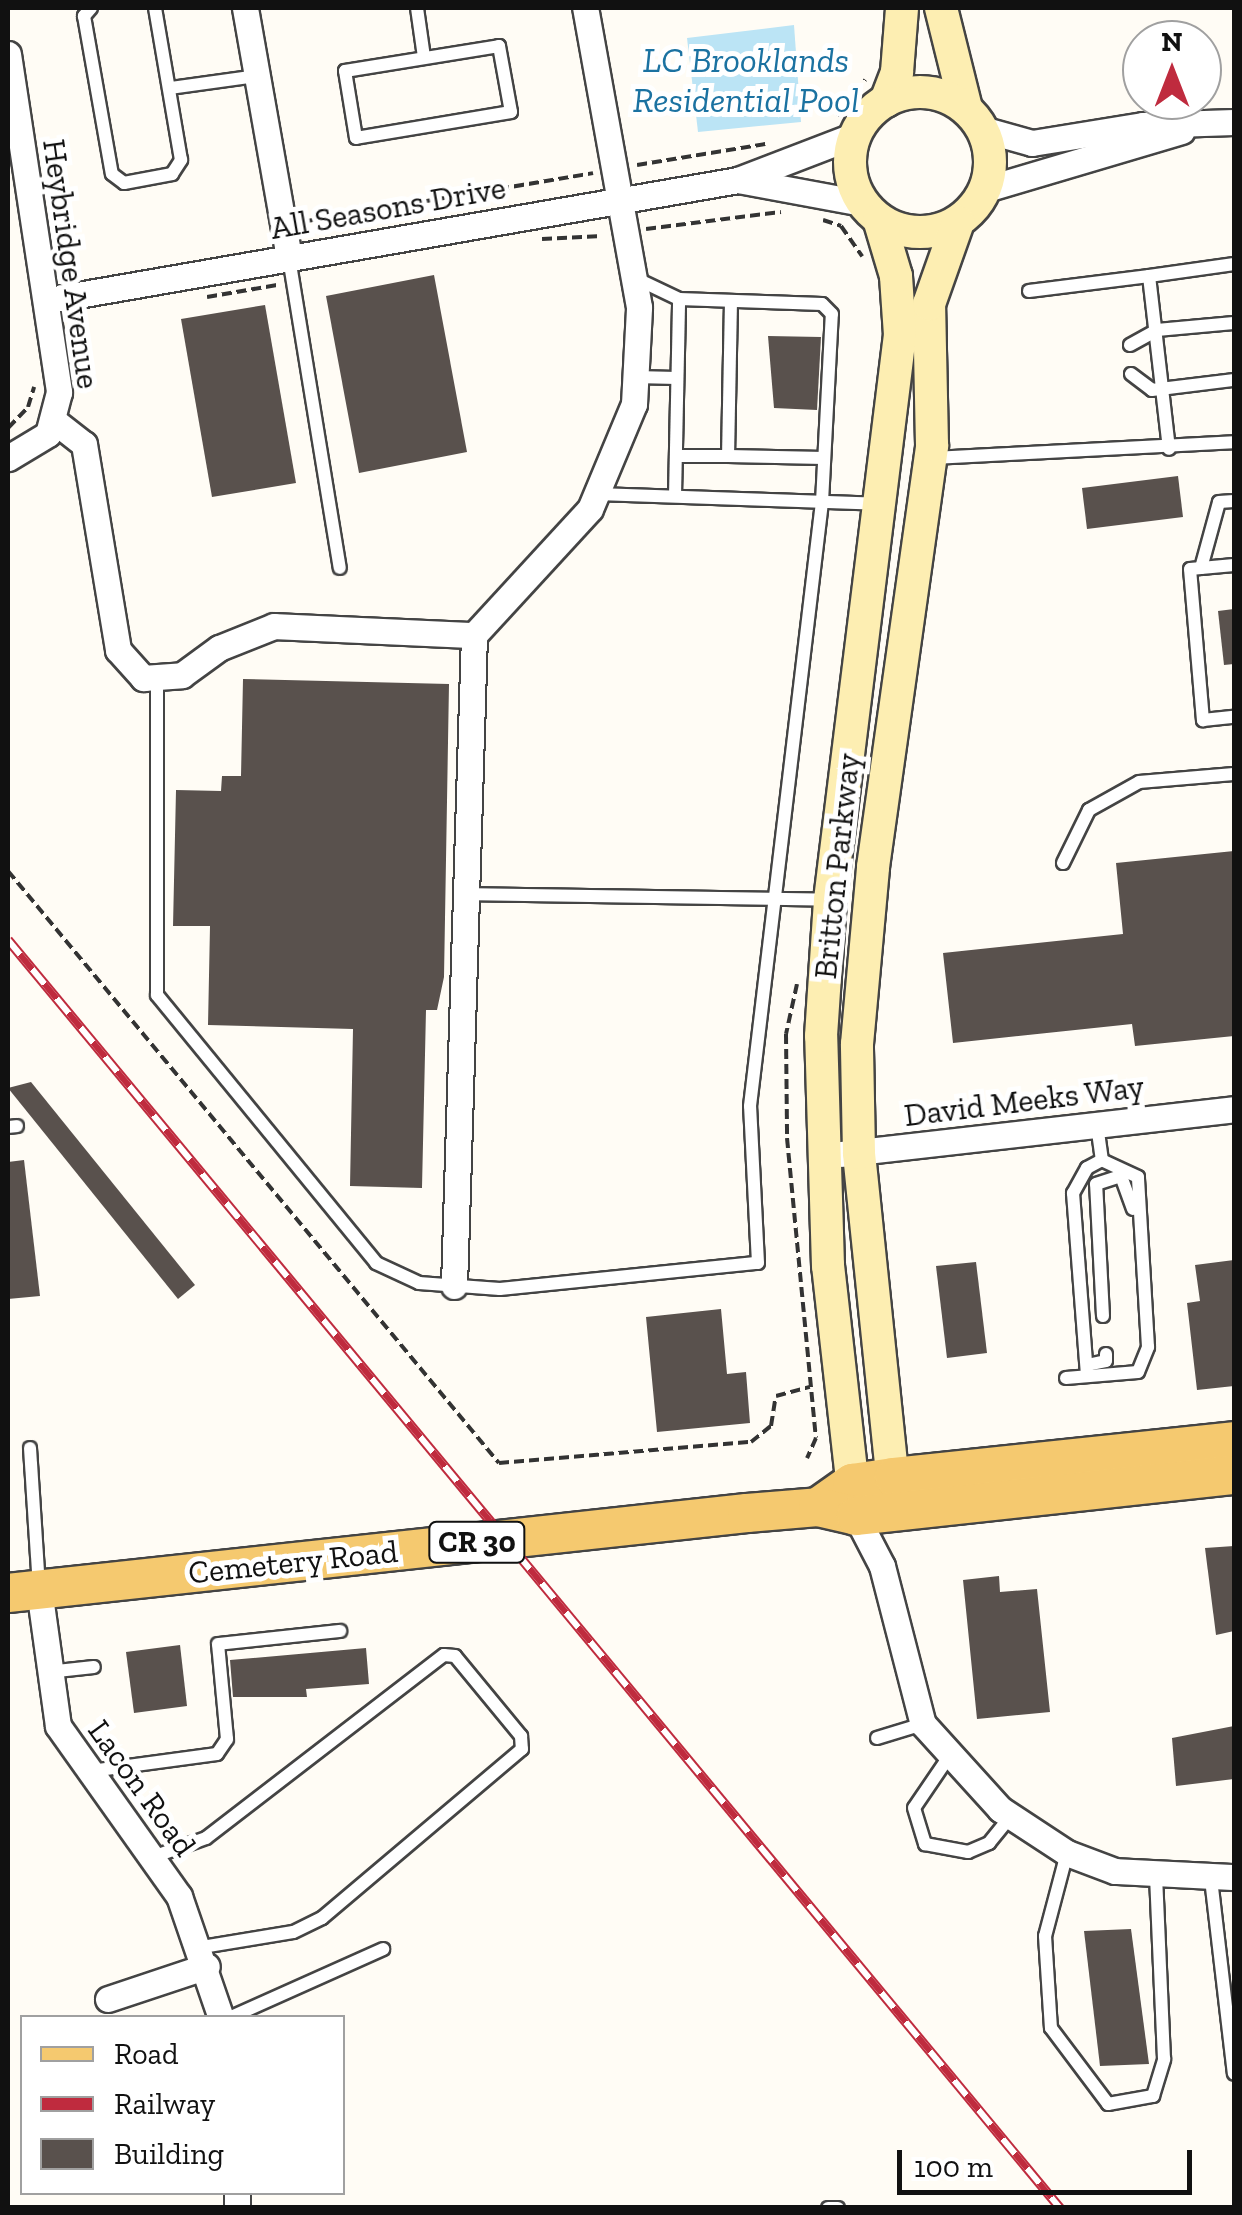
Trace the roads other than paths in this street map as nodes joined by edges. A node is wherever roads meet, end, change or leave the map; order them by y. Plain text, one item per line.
1 (91, 8) edge
2 (156, 8) edge
3 (247, 8) edge
4 (417, 8) edge
5 (585, 8) edge
6 (902, 8) edge
7 (941, 8) edge
8 (8, 54) edge
9 (424, 57) junction
10 (257, 76) junction
11 (170, 88) junction
12 (877, 89) junction
13 (974, 118) junction
14 (1234, 122) edge
15 (1192, 127) junction
16 (840, 128) junction
17 (738, 180) junction
18 (17, 183) edge
19 (986, 188) junction
20 (617, 201) junction
21 (871, 211) junction
22 (958, 222) junction
23 (287, 246) junction
24 (1234, 264) edge
25 (1149, 276) junction
26 (635, 278) junction
27 (1029, 291) dead end
28 (679, 299) junction
29 (49, 300) junction
30 (731, 301) junction
31 (1234, 323) edge
32 (1157, 330) junction
33 (1130, 345) dead end
34 (1131, 374) dead end
35 (636, 377) junction
36 (678, 378) junction
37 (1234, 380) edge
38 (1165, 388) junction
39 (53, 420) junction
40 (1234, 442) edge
41 (1168, 449) junction
42 (676, 456) junction
43 (728, 456) junction
44 (8, 458) edge
45 (824, 458) junction
46 (930, 458) junction
47 (596, 494) junction
48 (675, 496) junction
49 (1234, 501) edge
50 (822, 502) junction
51 (880, 504) junction
52 (1234, 564) edge
53 (340, 568) dead end
54 (1201, 568) junction
55 (474, 634) junction
56 (158, 677) junction
57 (1234, 717) edge
58 (1234, 774) edge
59 (1064, 864) dead end
60 (466, 894) junction
61 (772, 899) junction
62 (830, 900) junction
63 (1234, 1108) edge
64 (1097, 1125) junction
65 (859, 1152) junction
66 (821, 1155) junction
67 (1102, 1160) junction
68 (1141, 1223) junction
69 (454, 1286) junction
70 (1103, 1316) dead end
71 (1106, 1354) dead end
72 (1087, 1369) junction
73 (1066, 1378) dead end
74 (1234, 1441) edge
75 (30, 1448) dead end
76 (1234, 1475) edge
77 (894, 1494) junction
78 (854, 1500) junction
79 (882, 1566) junction
80 (23, 1591) edge
81 (340, 1631) dead end
82 (94, 1668) dead end
83 (45, 1673) junction
84 (923, 1724) junction
85 (877, 1738) dead end
86 (948, 1758) junction
87 (89, 1772) junction
88 (1010, 1817) junction
89 (1068, 1854) junction
90 (153, 1857) junction
91 (1156, 1876) junction
92 (1223, 1878) edge
93 (382, 1949) dead end
94 (204, 1956) junction
95 (108, 1999) dead end
96 (220, 2015) edge
97 (236, 2015) edge
98 (1234, 2074) edge
99 (828, 2208) edge
100 (838, 2208) edge

1 - 11 lane
2 - 11 lane
3 - 10 street
4 - 9 lane
5 - 20 street
6 - 12 main road
7 - 13 main road
8 - 18 street, Heybridge Avenue
9 - 9 lane
10 - 11 lane
10 - 23 street
12 - 13 main road
12 - 16 main road
13 - 15 street
13 - 19 main road
14 - 15 street
15 - 19 street
16 - 17 street, All Seasons Drive
16 - 21 main road, Britton Parkway
17 - 20 street, All Seasons Drive
17 - 21 street, All Seasons Drive
18 - 29 street, Heybridge Avenue
19 - 22 main road, Britton Parkway
20 - 23 street, All Seasons Drive
20 - 26 street
21 - 22 main road
21 - 51 main road, Britton Parkway
22 - 46 main road, Britton Parkway
23 - 29 street, All Seasons Drive
23 - 53 lane
24 - 25 lane
25 - 27 lane
25 - 32 lane
26 - 28 lane
26 - 35 street
28 - 30 lane
28 - 36 lane
29 - 39 street, Heybridge Avenue
30 - 43 lane
30 - 45 lane
31 - 32 lane
32 - 33 lane
32 - 38 lane
34 - 38 lane
35 - 36 lane
35 - 47 street
36 - 42 lane
37 - 38 lane
38 - 41 lane
39 - 44 street, Heybridge Avenue
39 - 56 street
40 - 41 lane
41 - 46 lane
42 - 43 lane
42 - 48 lane
43 - 45 lane
45 - 50 lane
46 - 65 main road, Britton Parkway
47 - 48 lane
47 - 55 street
48 - 50 lane
49 - 54 lane
50 - 51 lane
50 - 61 lane
51 - 62 main road, Britton Parkway
52 - 54 lane
54 - 57 lane
55 - 56 street
55 - 60 street
56 - 69 lane
58 - 59 lane
60 - 61 lane
60 - 69 street
61 - 62 lane
61 - 69 lane
62 - 66 main road, Britton Parkway
63 - 64 street, David Meeks Way
64 - 65 street, David Meeks Way
64 - 67 lane
65 - 66 street, David Meeks Way
65 - 77 main road, Britton Parkway
66 - 78 main road, Britton Parkway
67 - 68 lane
67 - 72 lane
68 - 70 lane
68 - 72 lane
71 - 72 lane
72 - 73 lane
74 - 77 main road, Cemetery Road / CR 30
75 - 80 lane
76 - 77 main road, Cemetery Road / CR 30
77 - 78 main road, Cemetery Road / CR 30
77 - 79 street
78 - 79 street
78 - 80 main road, Cemetery Road / CR 30
79 - 84 street
80 - 83 street, Lacon Road
81 - 87 lane
82 - 83 lane
83 - 87 street, Lacon Road
84 - 85 lane
84 - 86 street
86 - 88 street
86 - 88 lane
87 - 90 street, Lacon Road
88 - 89 street
89 - 91 street
89 - 91 lane
90 - 94 street, Lacon Road
90 - 94 lane
91 - 92 street
92 - 98 lane
93 - 97 lane
94 - 95 street
94 - 96 street, Lacon Road
99 - 100 lane

